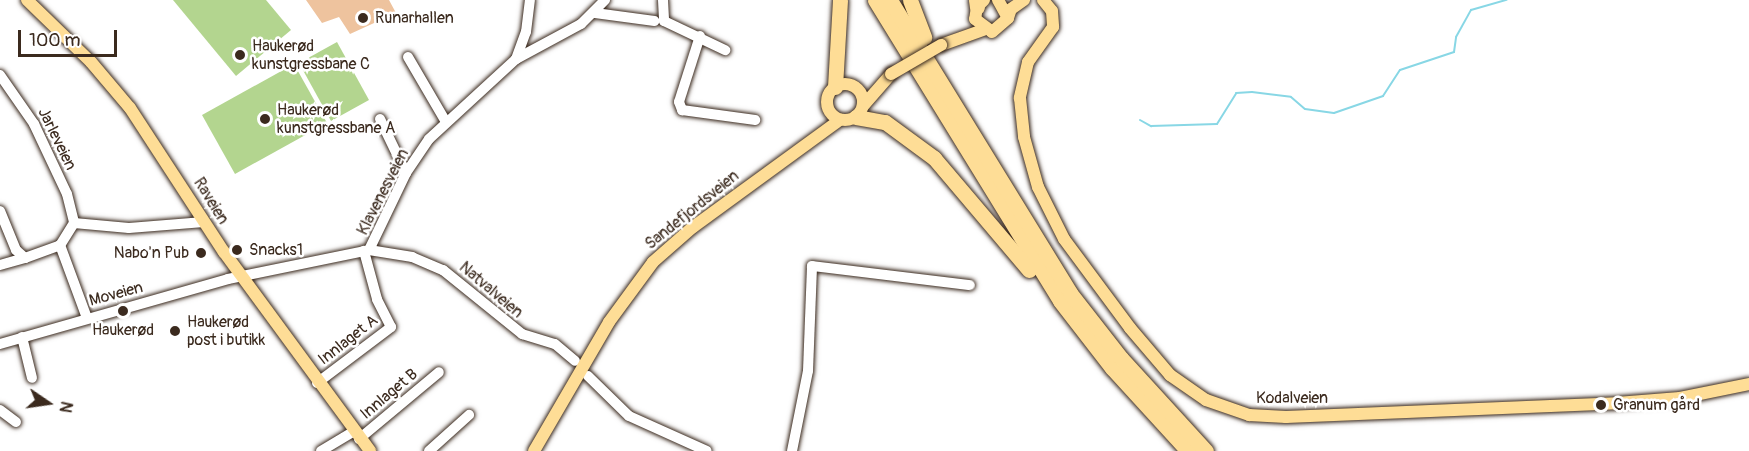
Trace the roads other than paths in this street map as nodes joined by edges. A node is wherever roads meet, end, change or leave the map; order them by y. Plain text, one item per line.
1 (27, 0) edge
2 (530, 0) edge
3 (605, 0) edge
4 (663, 0) edge
5 (840, 0) edge
6 (875, 0) edge
7 (890, 0) edge
8 (910, 0) edge
9 (998, 0) edge
10 (1024, 0) edge
11 (1043, 0) edge
12 (978, 5) edge
13 (595, 13) junction
14 (1008, 18) junction
15 (654, 21) dead end
16 (983, 30) junction
17 (700, 36) junction
18 (941, 45) junction
19 (725, 50) dead end
20 (408, 57) dead end
21 (516, 59) junction
22 (891, 74) junction
23 (0, 75) edge
24 (835, 87) junction
25 (856, 87) junction
26 (827, 106) junction
27 (860, 112) junction
28 (380, 120) dead end
29 (755, 120) dead end
30 (840, 120) junction
31 (446, 122) junction
32 (406, 172) junction
33 (754, 182) junction
34 (0, 211) edge
35 (204, 222) junction
36 (74, 223) junction
37 (60, 245) junction
38 (367, 250) junction
39 (25, 258) junction
40 (0, 266) edge
41 (241, 277) junction
42 (970, 285) dead end
43 (1070, 293) junction
44 (87, 318) junction
45 (1085, 334) junction
46 (22, 337) junction
47 (0, 344) edge
48 (575, 361) dead end
49 (439, 372) dead end
50 (588, 376) dead end
51 (32, 378) dead end
52 (316, 383) junction
53 (1749, 384) edge
54 (0, 410) edge
55 (469, 415) dead end
56 (16, 422) dead end
57 (356, 436) junction
58 (541, 450) edge
59 (321, 451) edge
60 (370, 451) edge
61 (429, 451) edge
62 (707, 451) edge
63 (792, 451) edge
64 (1188, 451) edge
65 (1206, 451) edge

1 - 35 main road, Raveien
2 - 21 street
3 - 13 street, Klavenesveien
4 - 17 street
5 - 24 highway
6 - 45 highway
7 - 43 highway
8 - 43 highway
9 - 14 main road
10 - 14 main road
11 - 53 main road, Kodalveien
12 - 16 main road
12 - 18 main road
13 - 15 street
13 - 21 street, Klavenesveien
14 - 16 main road
16 - 18 main road
17 - 19 street
17 - 29 street
18 - 22 main road, bridge
20 - 31 street
21 - 31 street, Klavenesveien
22 - 25 main road
22 - 27 main road
23 - 36 street, Jarleveien
24 - 25 main road
24 - 26 main road, Sandefjordsveien
25 - 27 main road
26 - 30 main road
26 - 33 main road, Sandefjordsveien
27 - 30 main road
27 - 45 highway
28 - 32 street
30 - 33 main road, Sandefjordsveien
31 - 32 street, Klavenesveien
32 - 38 street, Klavenesveien
33 - 58 main road, Sandefjordsveien
34 - 39 street
35 - 36 street
35 - 41 main road, Raveien
36 - 37 street
37 - 39 street
37 - 44 street
38 - 41 street, Natvalveien
38 - 48 street, Natvalveien
38 - 52 street, Innlaget A
39 - 40 street
41 - 44 street, Moveien
41 - 52 main road, Raveien
42 - 63 street
43 - 65 highway
44 - 46 street, Moveien
45 - 64 highway
46 - 47 street, Moveien
46 - 51 street
49 - 57 street, Innlaget B
50 - 62 street
52 - 57 main road, Raveien
54 - 56 street
55 - 61 street
57 - 59 street
57 - 60 main road, Raveien

